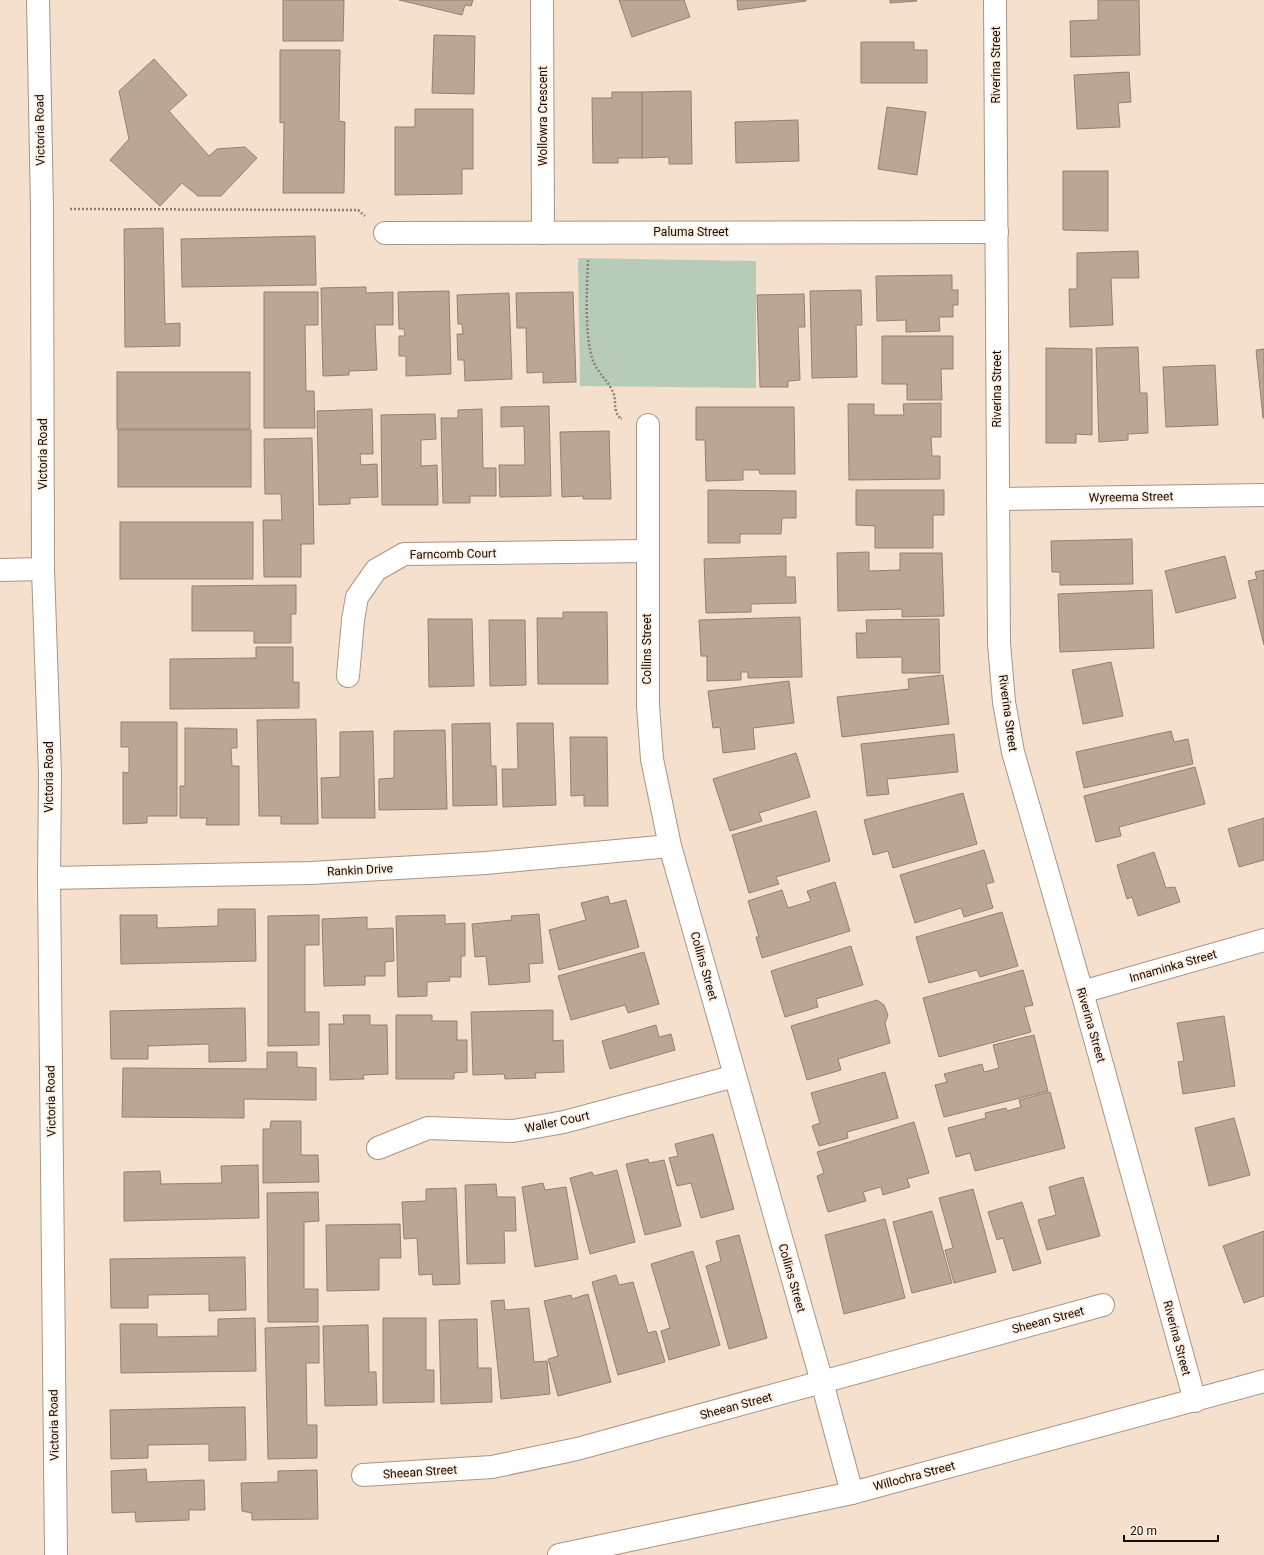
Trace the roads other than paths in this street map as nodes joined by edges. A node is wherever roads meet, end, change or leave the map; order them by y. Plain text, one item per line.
1 (38, 0) edge
2 (542, 0) edge
3 (995, 0) edge
4 (997, 232) junction
5 (385, 233) road end
6 (543, 233) junction
7 (648, 425) road end
8 (1264, 495) edge
9 (998, 499) junction
10 (647, 551) junction
11 (43, 569) junction
12 (0, 570) edge
13 (348, 676) dead end
14 (670, 846) junction
15 (49, 878) junction
16 (1264, 940) edge
17 (1082, 992) junction
18 (735, 1076) junction
19 (378, 1148) dead end
20 (1103, 1305) dead end
21 (1264, 1381) edge
22 (822, 1382) junction
23 (1195, 1401) junction
24 (363, 1475) dead end
25 (852, 1493) junction
26 (56, 1555) edge
27 (559, 1555) edge

1 - 11 main road, Victoria Road
2 - 6 main road, Wollowra Crescent
3 - 4 main road, Riverina Street
4 - 6 main road, Paluma Street
4 - 9 main road, Riverina Street
5 - 6 main road, Paluma Street
7 - 10 main road, Collins Street
8 - 9 main road, Wyreema Street
9 - 17 main road, Riverina Street
10 - 13 main road, Farncomb Court
10 - 14 main road, Collins Street
11 - 12 main road
11 - 15 main road, Victoria Road
14 - 15 main road, Rankin Drive
14 - 18 main road, Collins Street
15 - 26 main road, Victoria Road
16 - 17 main road, Innaminka Street
17 - 23 main road, Riverina Street
18 - 19 main road, Waller Court
18 - 22 main road, Collins Street
20 - 22 main road, Sheean Street
21 - 23 main road, Willochra Street
22 - 24 main road, Sheean Street
22 - 25 main road, Collins Street
23 - 25 main road, Willochra Street
25 - 27 main road, Willochra Street

